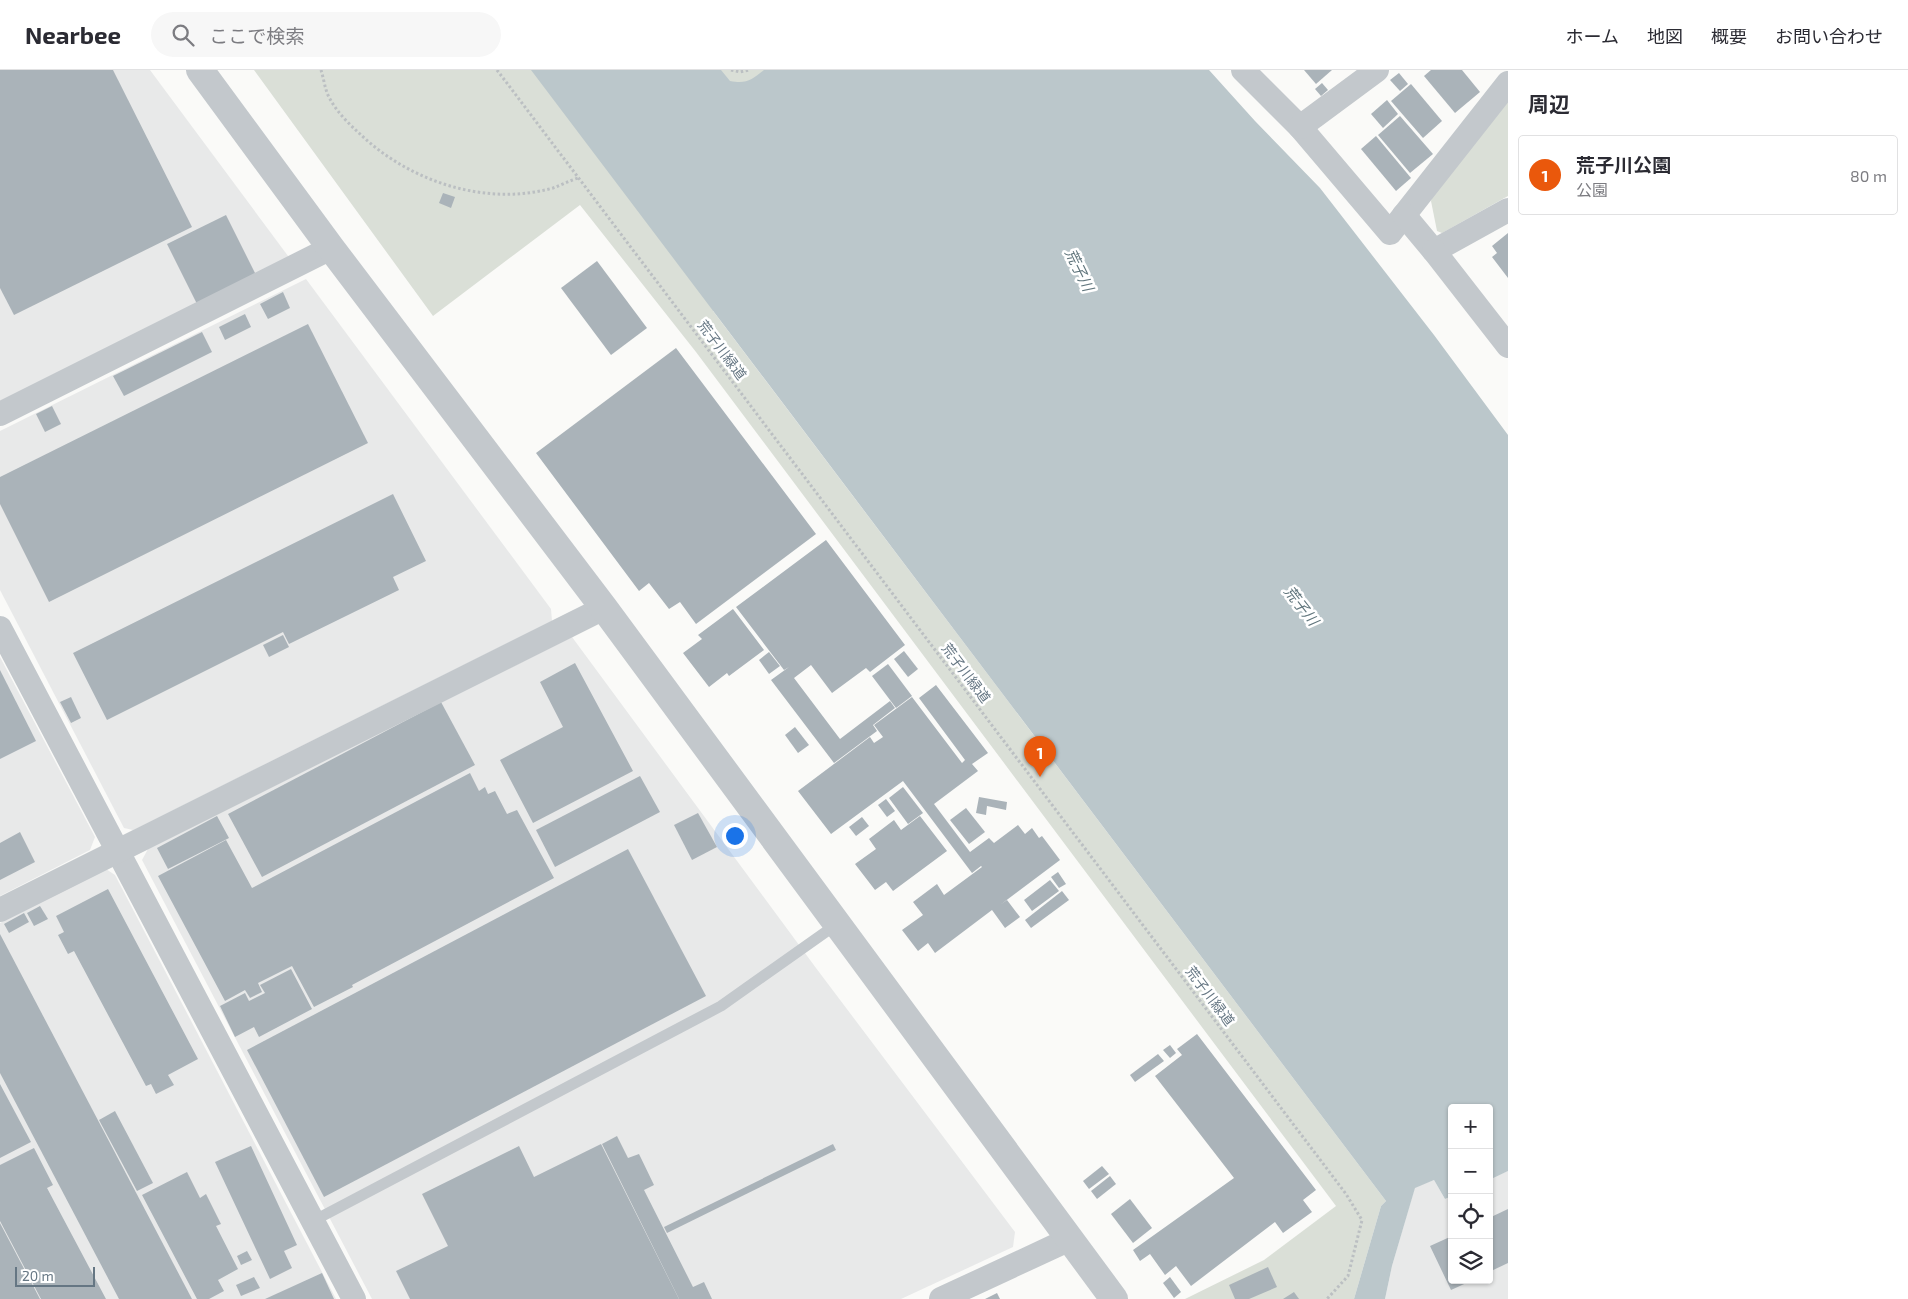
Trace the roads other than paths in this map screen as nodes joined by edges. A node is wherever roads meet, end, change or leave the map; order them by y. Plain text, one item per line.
1 (200, 70) edge
2 (1243, 70) edge
3 (1377, 70) edge
4 (1508, 83) edge
5 (1300, 127) junction
6 (1508, 210) edge
7 (1404, 215) junction
8 (331, 248) junction
9 (1434, 252) junction
10 (1508, 346) edge
11 (0, 414) edge
12 (604, 608) junction
13 (0, 628) edge
14 (118, 851) junction
15 (0, 910) edge
16 (837, 924) junction
17 (313, 1221) junction
18 (1070, 1239) junction
19 (354, 1299) edge
20 (941, 1299) edge
21 (1114, 1299) edge

1 - 8 street
2 - 5 street
3 - 5 street
4 - 7 street
5 - 7 street
6 - 9 street
7 - 9 street
8 - 11 street
8 - 12 street
9 - 10 street
12 - 14 street
12 - 16 street
13 - 14 street
14 - 15 street
14 - 17 street
16 - 17 lane
16 - 18 street
17 - 19 street
18 - 20 street
18 - 21 street

